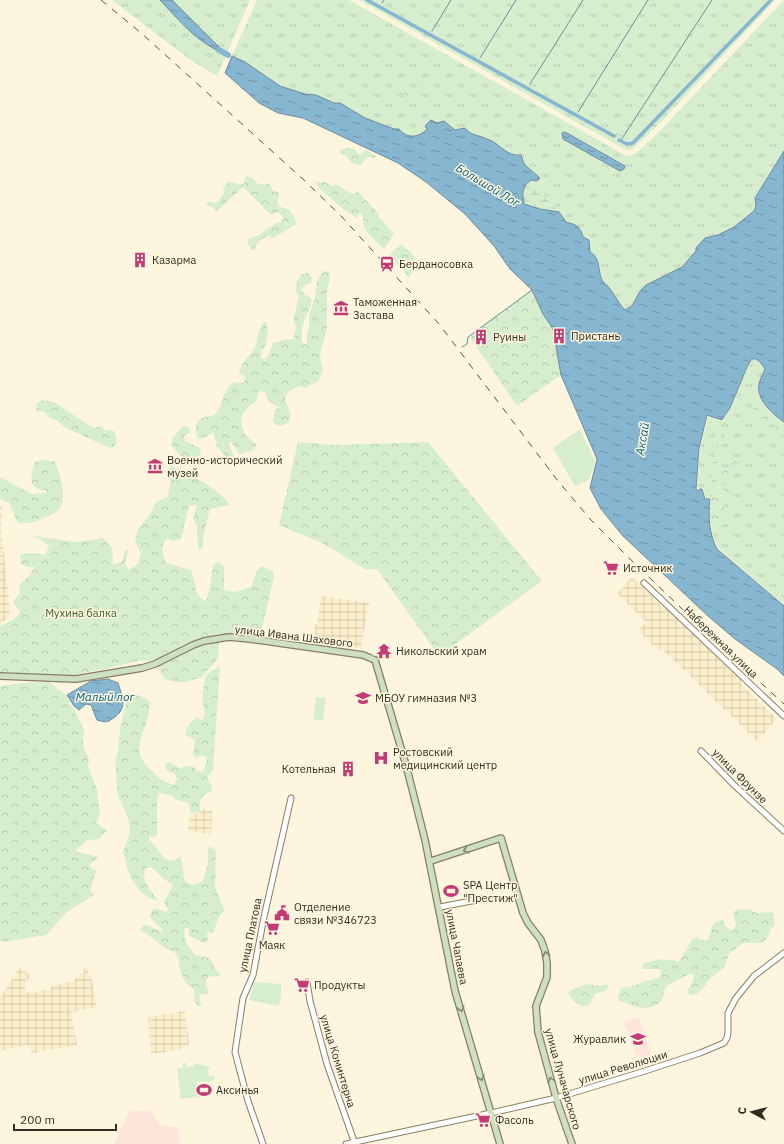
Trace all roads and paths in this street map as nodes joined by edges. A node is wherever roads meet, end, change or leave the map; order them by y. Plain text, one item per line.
1 (644, 583) dead end
2 (375, 660) joint
3 (0, 676) edge
4 (784, 716) edge
5 (701, 751) dead end
6 (291, 798) dead end
7 (784, 831) edge
8 (430, 861) junction
9 (482, 899) dead end
10 (440, 907) junction
11 (784, 954) edge
12 (307, 982) dead end
13 (556, 1098) junction
14 (491, 1113) junction
15 (354, 1143) edge
16 (264, 1144) edge
17 (346, 1144) edge
18 (500, 1144) edge
19 (572, 1144) edge

1 - 4 street, Набережная улица
2 - 3 main road, улица Ивана Шахового
2 - 8 main road, улица Чапаева
5 - 7 street, улица Фрунзе
6 - 16 street, улица Платова
8 - 10 main road, улица Чапаева
13 -> 8 main road, улица Луначарского
9 - 10 street
10 -> 14 main road, улица Чапаева
11 - 13 street, улица Революции
12 - 15 street, улица Коминтерна
13 - 14 street, улица Революции
13 - 19 main road, улица Луначарского
14 - 15 street, улица Революции
14 - 18 main road, улица Чапаева
15 - 17 street, улица Революции

